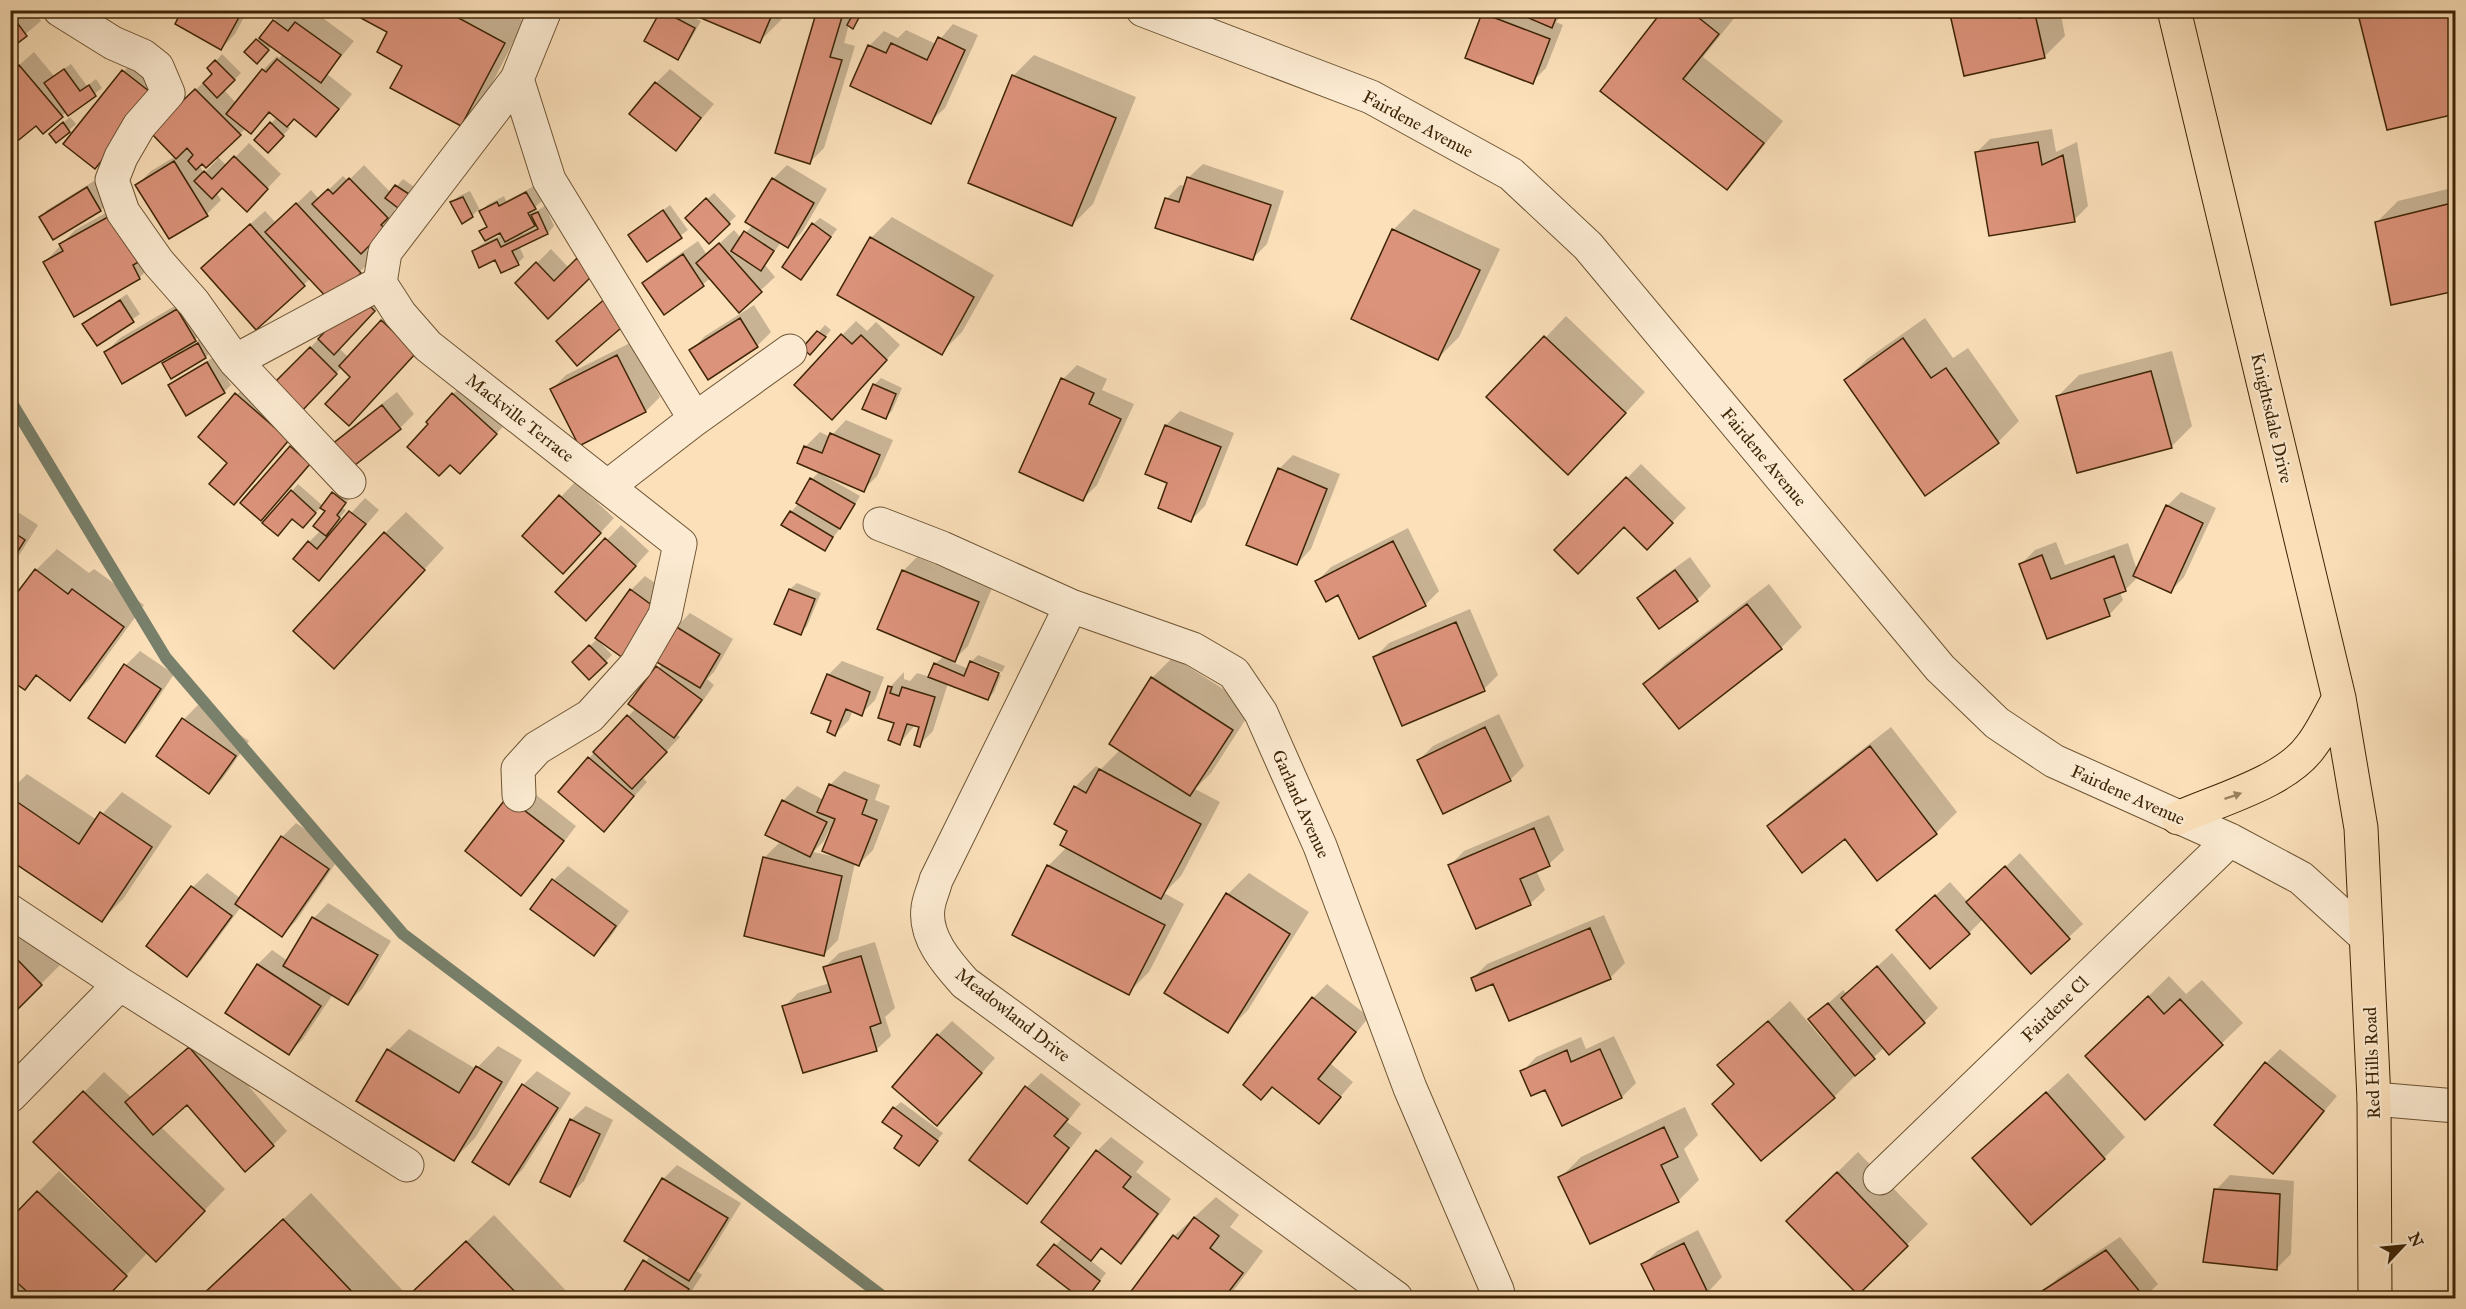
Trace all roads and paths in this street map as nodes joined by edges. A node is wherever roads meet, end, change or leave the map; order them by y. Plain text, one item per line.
1 (60, 10) edge
2 (545, 10) edge
3 (1143, 10) edge
4 (2174, 10) edge
5 (517, 79) junction
6 (380, 283) junction
7 (790, 351) dead end
8 (235, 361) junction
9 (695, 419) junction
10 (349, 482) dead end
11 (607, 487) junction
12 (880, 524) dead end
13 (1071, 606) junction
14 (2339, 698) junction
15 (519, 795) dead end
16 (2178, 818) junction
17 (2361, 828) joint
18 (2230, 840) junction
19 (10, 911) edge
20 (2366, 938) junction
21 (120, 984) junction
22 (10, 1096) edge
23 (2374, 1099) junction
24 (2456, 1106) edge
25 (407, 1165) dead end
26 (1880, 1178) dead end
27 (1396, 1299) edge
28 (1499, 1299) edge
29 (2375, 1299) edge

1 - 8 street
2 - 5 street
3 - 16 street, Fairdene Avenue
4 - 14 main road, Knightsdale Drive
5 - 6 street
5 - 9 street
6 - 8 street
6 - 11 street, Mackville Terrace
7 - 9 street
8 - 10 street
9 - 11 street
11 - 15 street, Mackville Terrace
12 - 13 street, Garland Avenue
13 - 27 street, Meadowland Drive
13 - 28 street, Garland Avenue
16 -> 14 main road
14 - 17 main road, Knightsdale Drive
16 - 18 street, Fairdene Avenue
17 - 20 main road, Red Hills Road
18 - 20 street, Fairdene Avenue
18 - 26 street, Fairdene Cl
19 - 21 street
20 - 23 main road, Red Hills Road
21 - 22 street
21 - 25 street
23 - 24 street
23 - 29 main road, Red Hills Road

